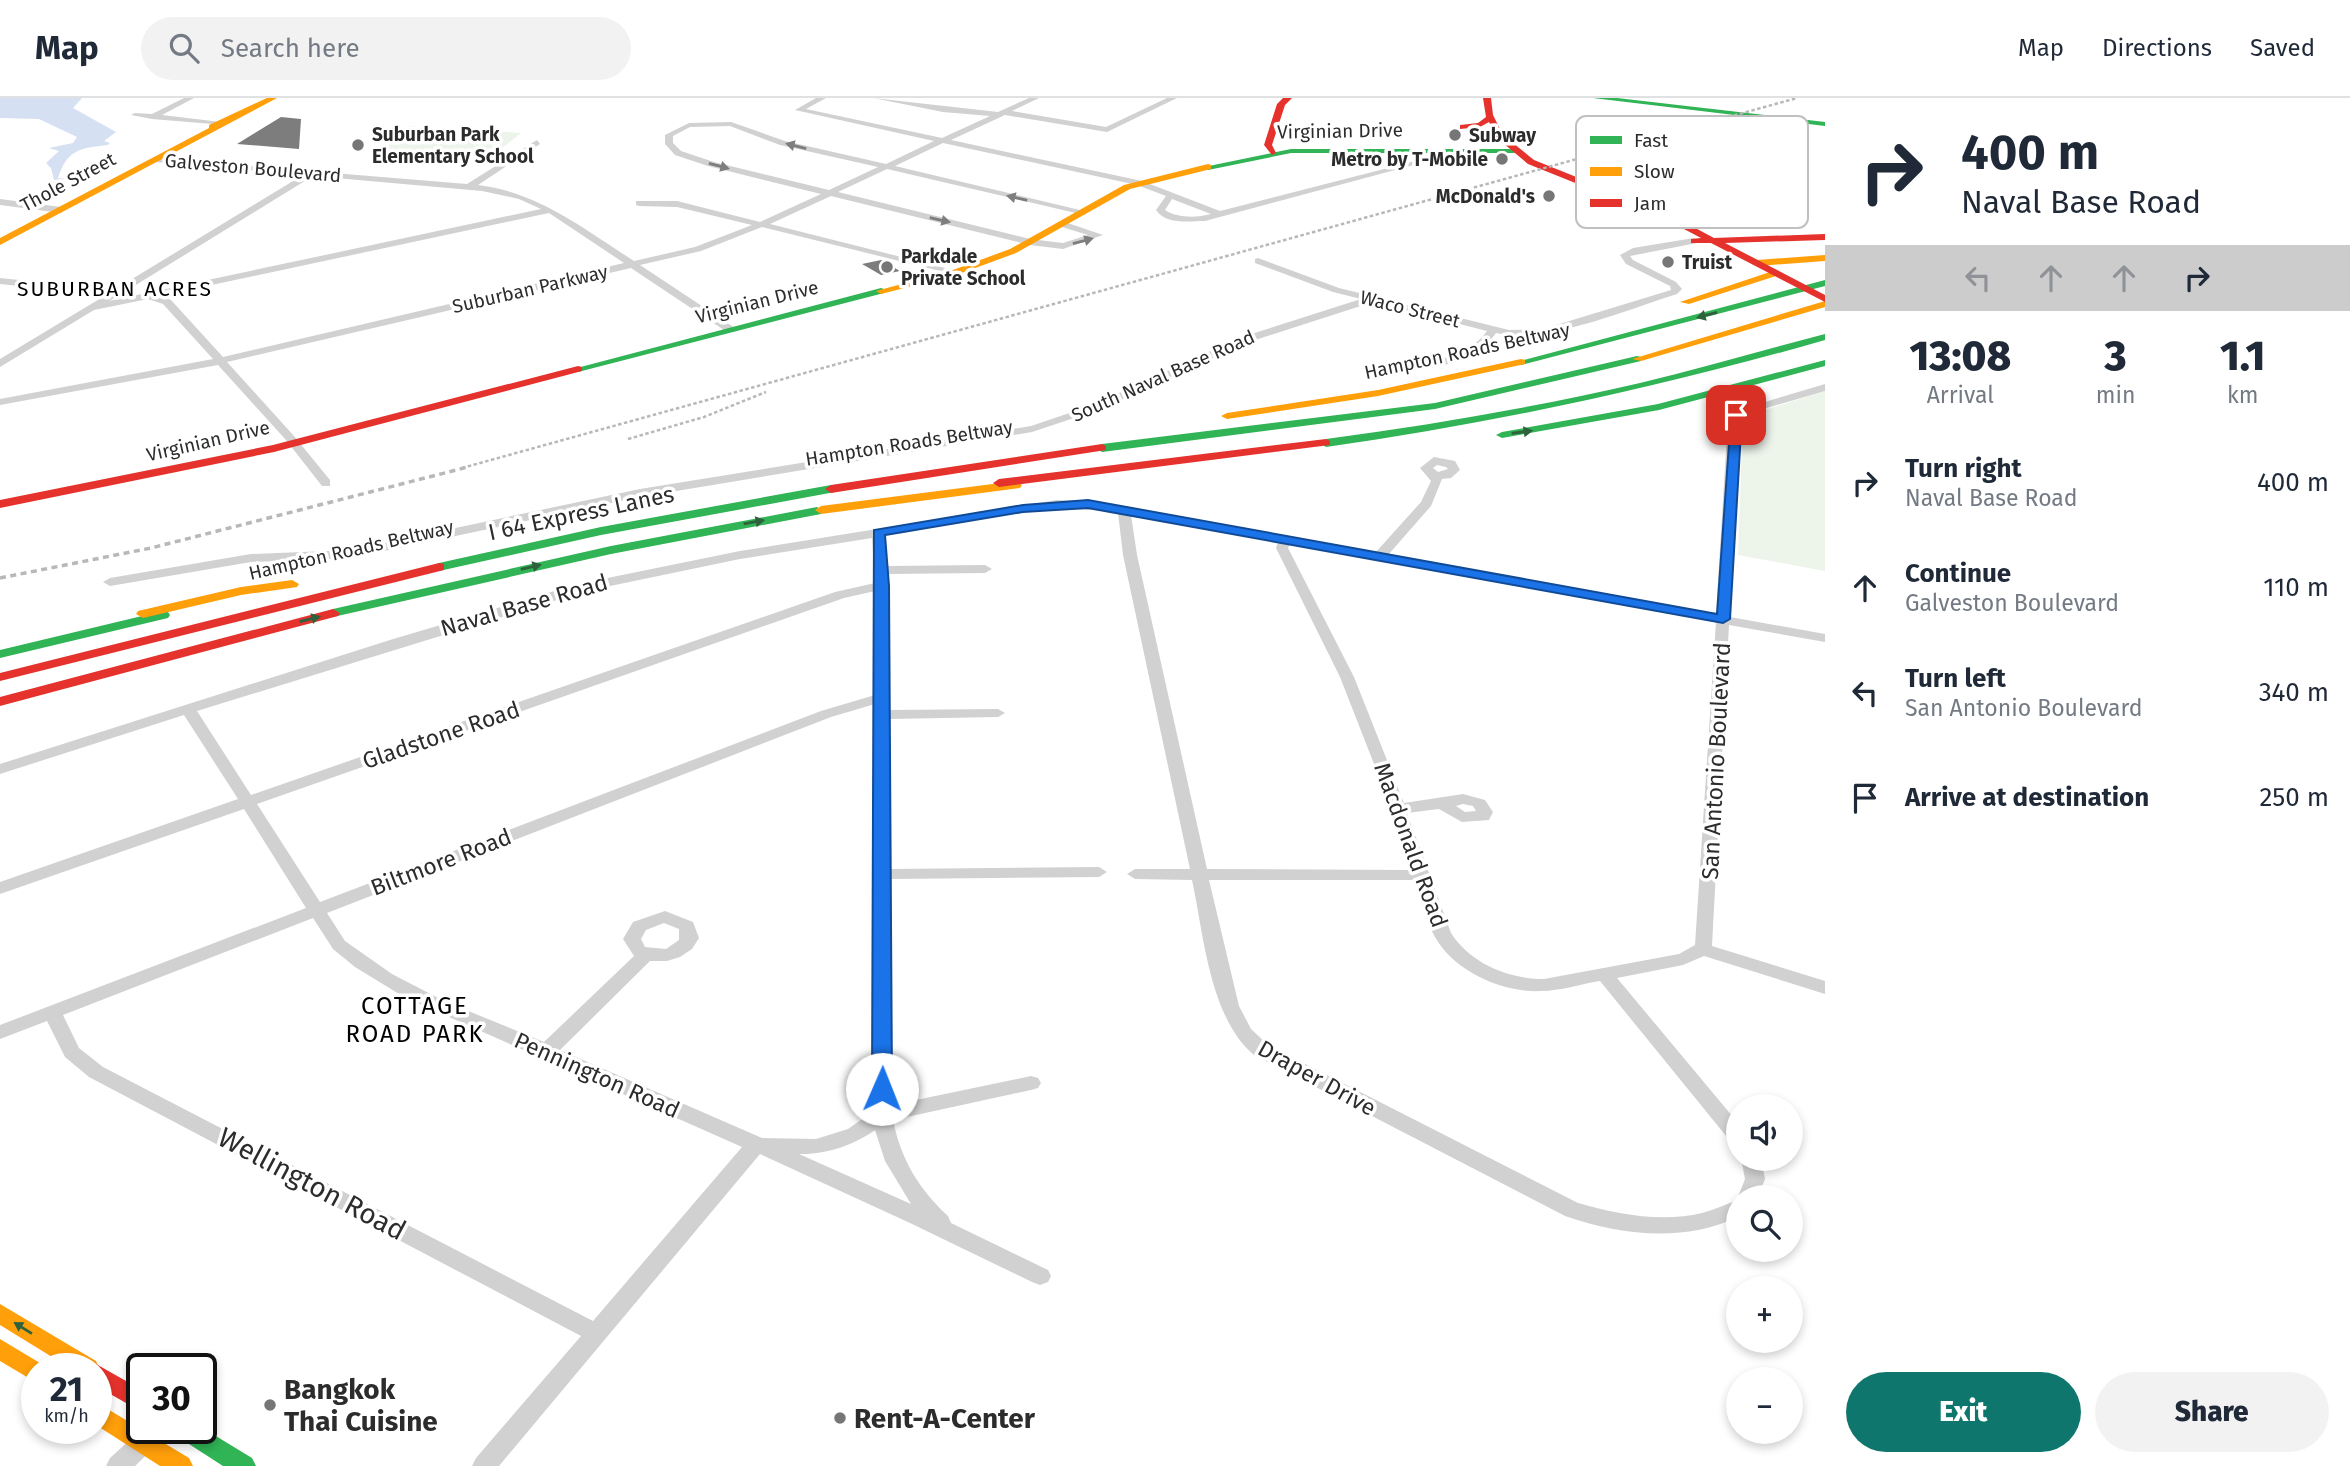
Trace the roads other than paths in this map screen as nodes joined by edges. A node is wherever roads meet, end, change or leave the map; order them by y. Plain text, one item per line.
1 (190, 98) edge
2 (272, 98) edge
3 (822, 98) edge
4 (877, 98) edge
5 (1035, 98) edge
6 (1173, 98) edge
7 (1288, 98) edge
8 (1487, 98) edge
9 (1597, 98) edge
10 (1648, 98) edge
11 (1001, 113) junction
12 (135, 115) dead end
13 (1755, 116) edge
14 (1807, 116) edge
15 (152, 117) junction
16 (1490, 118) junction
17 (225, 123) junction
18 (1464, 127) dead end
19 (942, 141) junction
20 (537, 142) dead end
21 (1462, 151) junction
22 (1514, 151) junction
23 (1272, 153) junction
24 (155, 160) junction
25 (886, 168) junction
26 (312, 173) junction
27 (1576, 181) edge
28 (1142, 183) junction
29 (469, 187) junction
30 (830, 194) junction
31 (1171, 195) junction
32 (0, 202) edge
33 (639, 203) dead end
34 (61, 210) junction
35 (550, 210) junction
36 (1084, 212) junction
37 (1219, 214) junction
38 (765, 223) junction
39 (1062, 224) junction
40 (1678, 228) edge
41 (1825, 237) edge
42 (1751, 238) junction
43 (1702, 240) junction
44 (0, 242) edge
45 (1030, 242) junction
46 (1825, 258) edge
47 (1258, 261) dead end
48 (634, 265) junction
49 (1765, 271) junction
50 (956, 272) junction
51 (146, 274) junction
52 (1824, 280) edge
53 (0, 281) edge
54 (114, 293) junction
55 (144, 296) junction
56 (162, 297) junction
57 (1373, 299) junction
58 (1825, 302) edge
59 (92, 308) junction
60 (1818, 321) edge
61 (731, 330) junction
62 (1493, 330) junction
63 (221, 361) junction
64 (1825, 363) edge
65 (0, 364) edge
66 (1376, 372) dead end
67 (1825, 387) edge
68 (0, 402) edge
69 (1252, 412) junction
70 (1479, 438) dead end
71 (1455, 441) dead end
72 (294, 443) junction
73 (1435, 476) dead end
74 (326, 482) dead end
75 (0, 504) edge
76 (821, 510) junction
77 (1124, 510) junction
78 (878, 533) junction
79 (1285, 539) junction
80 (1380, 556) junction
81 (985, 569) dead end
82 (332, 576) dead end
83 (882, 578) junction
84 (110, 582) dead end
85 (1723, 619) junction
86 (244, 636) junction
87 (1825, 638) edge
88 (0, 647) edge
89 (0, 654) edge
90 (0, 677) edge
91 (0, 702) edge
92 (883, 706) junction
93 (188, 709) junction
94 (998, 713) dead end
95 (0, 718) edge
96 (0, 769) edge
97 (248, 802) junction
98 (1442, 804) dead end
99 (1398, 809) junction
100 (1099, 872) dead end
101 (884, 874) junction
102 (1135, 874) dead end
103 (1202, 875) junction
104 (1420, 875) junction
105 (0, 888) edge
106 (316, 910) junction
107 (1702, 949) junction
108 (646, 955) dead end
109 (1604, 974) junction
110 (1825, 988) edge
111 (52, 1012) junction
112 (0, 1032) edge
113 (546, 1052) junction
114 (1031, 1083) dead end
115 (882, 1115) junction
116 (1726, 1122) edge
117 (755, 1146) junction
118 (1726, 1215) edge
119 (966, 1239) junction
120 (1040, 1276) dead end
121 (0, 1313) edge
122 (594, 1332) junction
123 (0, 1349) edge
124 (64, 1353) edge
125 (21, 1363) edge
126 (141, 1444) edge
127 (160, 1444) edge
128 (209, 1444) edge
129 (118, 1466) edge
130 (181, 1466) edge
131 (244, 1466) edge
132 (484, 1466) edge

1 - 15 street
2 - 17 main road, Thole Street
3 - 19 street
4 - 11 street
5 - 11 street, Suburban Parkway
6 - 11 street
7 - 23 main road
8 - 16 main road
9 - 13 main road
10 - 14 main road
11 - 19 street, Suburban Parkway
12 - 15 street
15 - 17 street
16 - 18 main road
16 - 22 main road
17 - 24 main road, Thole Street
19 - 25 street, Suburban Parkway
19 - 28 street
20 - 29 street
21 - 22 main road, Virginian Drive
21 - 23 main road, Virginian Drive
21 - 37 street
22 - 27 main road
23 - 28 main road, Virginian Drive
24 - 26 street, Galveston Boulevard
24 - 34 main road, Thole Street
25 - 30 street, Suburban Parkway
25 -> 30 street
36 -> 25 street
26 - 29 street, Galveston Boulevard
26 - 51 street
28 - 31 street
28 - 36 main road, Virginian Drive
29 - 35 street, Galveston Boulevard
30 - 38 street, Suburban Parkway
30 -> 45 street
31 - 37 street
31 - 37 street
32 - 34 street
33 - 38 street
34 - 44 main road, Thole Street
35 - 48 street, Galveston Boulevard
35 - 56 street
36 - 39 main road, Virginian Drive
38 - 48 street, Suburban Parkway
38 - 50 street
39 - 45 main road, Virginian Drive
45 -> 39 street
40 - 43 main road
41 - 42 main road
42 - 43 main road
42 - 49 main road
43 - 49 main road
43 - 62 street, Waco Street
45 - 50 main road, Virginian Drive
46 - 49 main road
47 - 57 street, Waco Street
48 - 61 street, Galveston Boulevard
48 - 63 street, Suburban Parkway
49 - 58 main road
49 - 60 main road
49 - 69 main road
50 - 61 main road, Virginian Drive
51 - 54 street
51 - 56 street
52 -> 69 main road, Hampton Roads Beltway
53 - 54 street
54 - 55 street
54 - 59 street
55 - 56 street
55 - 59 street
56 - 63 street
57 - 62 street, Waco Street
57 - 84 street, South Naval Base Road
58 - 60 main road
59 - 65 street
60 - 76 main road
60 - 90 main road, I 64 Express Lanes
61 - 72 main road, Virginian Drive
62 - 66 street
63 - 68 street, Suburban Parkway
63 - 72 street
70 -> 64 main road
67 - 85 street, San Antonio Boulevard
69 - 82 main road, Hampton Roads Beltway
71 - 76 main road
72 - 74 street
72 - 75 main road, Virginian Drive
73 - 80 street
86 -> 76 main road
77 - 78 street, Naval Base Road
77 - 79 street
77 - 103 street, Draper Drive
78 - 83 street
78 - 93 street, Naval Base Road
79 - 80 street
79 - 99 street, Macdonald Road
80 - 85 street
81 - 83 street, Gladstone Road
83 - 92 street
83 - 97 street, Gladstone Road
85 - 87 street
85 - 107 street, San Antonio Boulevard
86 - 91 main road
86 - 95 main road
88 - 89 main road, Hampton Roads Beltway
92 - 94 street
92 - 101 street
92 - 106 street, Biltmore Road
93 - 96 street, Naval Base Road
93 - 97 street, Pennington Road
97 - 105 street, Gladstone Road
97 - 106 street, Pennington Road
98 - 99 street
99 - 104 street, Macdonald Road
100 - 101 street
101 - 115 street
102 - 103 street
103 - 104 street
103 - 118 street, Draper Drive
104 - 109 street, Macdonald Road
106 - 111 street, Biltmore Road
106 - 113 street, Pennington Road
107 - 109 street, Macdonald Road
107 - 110 street
108 - 113 street
109 - 116 street
111 - 112 street, Biltmore Road
111 - 122 street, Wellington Road
113 - 117 street, Pennington Road
114 - 115 street
115 - 117 street
115 - 119 street
117 - 119 street, Pennington Road
117 - 122 street
119 - 120 street, Pennington Road
124 -> 121 main road
122 - 132 street
123 - 125 main road
126 - 129 street
127 - 130 main road
128 - 131 main road

